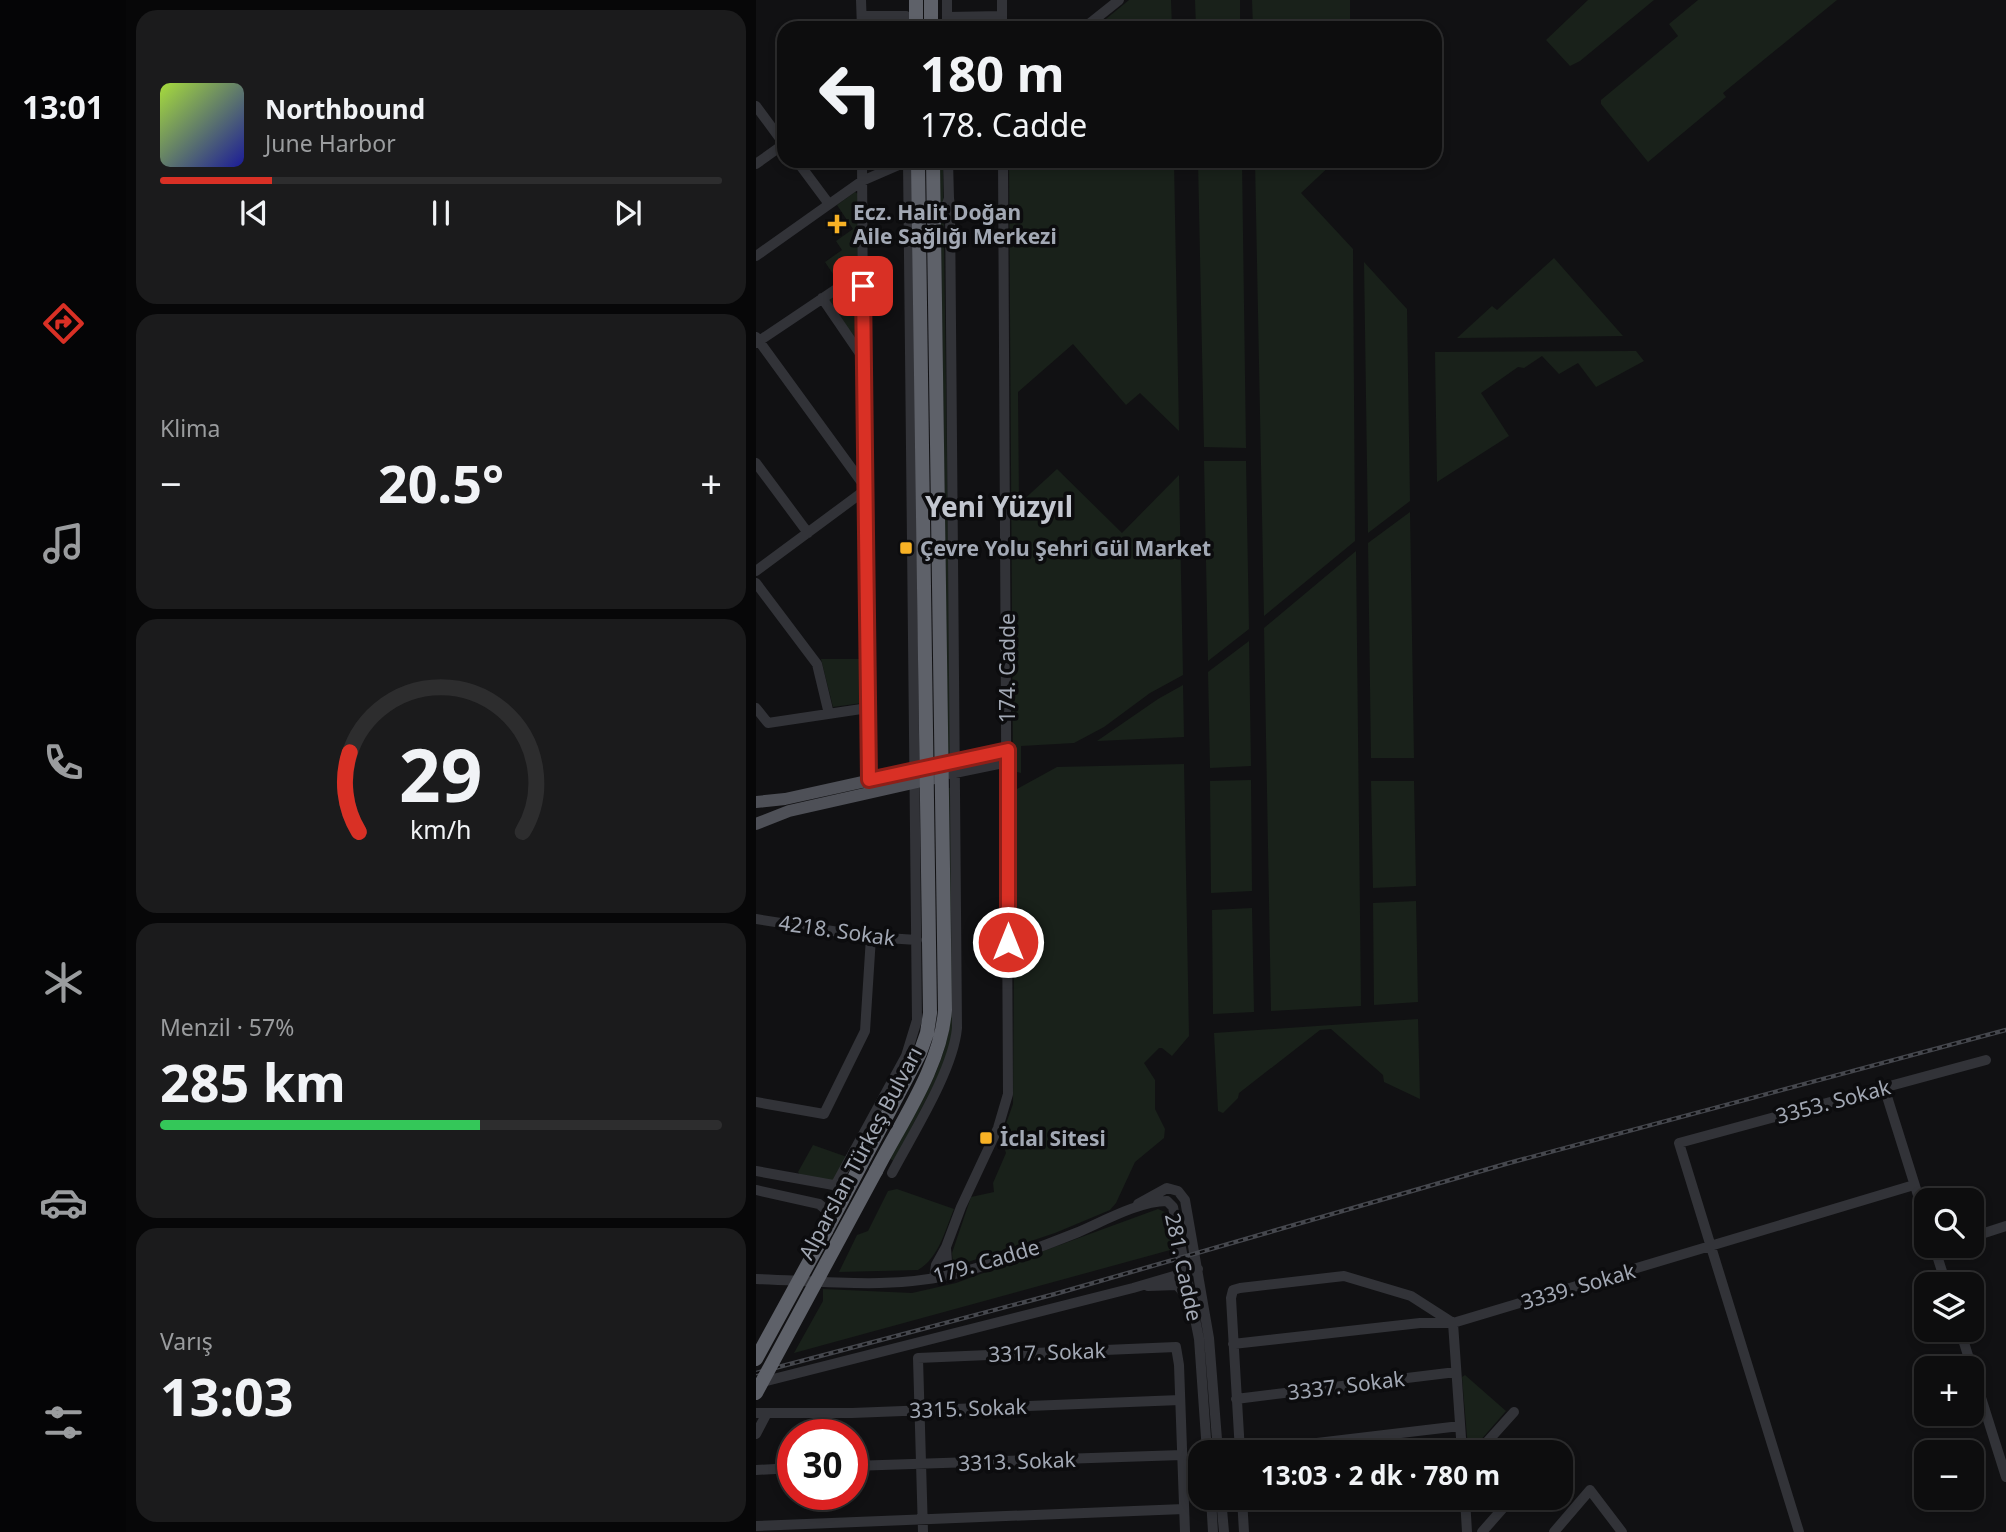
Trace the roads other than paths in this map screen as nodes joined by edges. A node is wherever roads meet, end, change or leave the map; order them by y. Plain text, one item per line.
1 (862, 0) edge
2 (916, 0) edge
3 (931, 0) edge
4 (947, 0) edge
5 (1002, 0) edge
6 (1119, 0) edge
7 (862, 16) junction
8 (906, 16) dead end
9 (1002, 16) junction
10 (862, 21) edge
11 (916, 21) edge
12 (932, 21) edge
13 (947, 21) edge
14 (963, 21) edge
15 (1002, 21) edge
16 (1093, 21) edge
17 (756, 107) edge
18 (777, 135) edge
19 (777, 149) edge
20 (756, 164) edge
21 (802, 168) edge
22 (862, 168) edge
23 (892, 168) edge
24 (908, 168) edge
25 (918, 168) edge
26 (933, 168) edge
27 (948, 168) edge
28 (1003, 168) edge
29 (862, 181) junction
30 (829, 204) junction
31 (756, 256) edge
32 (863, 286) junction
33 (822, 298) junction
34 (757, 341) edge
35 (863, 358) junction
36 (756, 463) edge
37 (864, 488) junction
38 (808, 533) junction
39 (756, 571) edge
40 (756, 583) edge
41 (756, 708) edge
42 (868, 708) junction
43 (830, 714) junction
44 (1008, 750) junction
45 (1008, 762) junction
46 (949, 769) junction
47 (921, 775) junction
48 (869, 786) junction
49 (756, 802) edge
50 (756, 824) edge
51 (756, 919) edge
52 (872, 937) junction
53 (917, 940) junction
54 (1986, 1060) dead end
55 (1884, 1087) junction
56 (756, 1102) edge
57 (756, 1171) edge
58 (892, 1173) dead end
59 (1914, 1185) junction
60 (842, 1186) junction
61 (1915, 1188) edge
62 (756, 1190) edge
63 (1126, 1212) junction
64 (834, 1216) junction
65 (2006, 1226) edge
66 (1984, 1233) edge
67 (946, 1247) junction
68 (1711, 1247) junction
69 (1198, 1269) junction
70 (1186, 1272) junction
71 (948, 1276) junction
72 (934, 1278) junction
73 (756, 1279) edge
74 (1133, 1288) junction
75 (1193, 1304) junction
76 (1453, 1323) junction
77 (1233, 1344) junction
78 (756, 1359) edge
79 (1456, 1372) junction
80 (756, 1384) edge
81 (756, 1393) edge
82 (1237, 1399) junction
83 (1180, 1400) junction
84 (1984, 1407) edge
85 (919, 1410) junction
86 (1514, 1412) dead end
87 (761, 1413) edge
88 (1460, 1426) junction
89 (756, 1434) edge
90 (1207, 1440) edge
91 (1217, 1440) edge
92 (1239, 1440) edge
93 (1342, 1440) edge
94 (1461, 1440) edge
95 (1489, 1440) edge
96 (1182, 1455) junction
97 (921, 1464) junction
98 (868, 1466) edge
99 (777, 1469) edge
100 (756, 1470) edge
101 (2006, 1477) edge
102 (1184, 1509) junction
103 (1212, 1510) edge
104 (1222, 1510) edge
105 (1243, 1510) edge
106 (1466, 1510) edge
107 (1501, 1510) edge
108 (923, 1520) junction
109 (756, 1527) edge
110 (923, 1532) edge
111 (1185, 1532) edge
112 (1213, 1532) edge
113 (1224, 1532) edge
114 (1244, 1532) edge
115 (1467, 1532) edge
116 (1482, 1532) edge
117 (1554, 1532) edge
118 (1622, 1532) edge
119 (1799, 1532) edge

1 - 7 street
2 - 11 highway
3 - 12 highway
4 - 13 street
5 - 9 street
6 - 16 street
7 - 8 street
7 - 10 street
9 - 14 street
9 - 15 street
17 - 18 street
19 - 20 street
21 - 30 street
22 - 29 street
23 - 29 street
24 - 47 street
25 - 47 highway, Alparslan Türkeş Bulvarı
26 - 46 highway, Alparslan Türkeş Bulvarı
27 - 46 street
28 - 44 street, 174. Cadde
29 - 30 street
29 - 32 street
30 - 31 street
32 - 33 street
32 - 35 street
33 - 34 street
33 - 35 street
34 - 37 street
35 - 37 street
36 - 38 street
37 - 38 street
37 - 42 street
38 - 39 street
40 - 43 street
41 - 43 street
42 - 43 street
42 - 48 street
44 - 45 street, 174. Cadde
44 - 46 street
45 - 46 street
45 - 67 street, 174. Cadde
46 - 47 main road
46 - 58 street
46 - 81 highway, Alparslan Türkeş Bulvarı, bridge
47 - 48 main road
47 - 53 street
47 - 60 highway, Alparslan Türkeş Bulvarı
48 - 49 main road
48 - 50 main road
51 - 52 street, 4218. Sokak
52 - 53 street, 4218. Sokak
52 - 56 street
53 - 60 street
54 - 55 street, 3353. Sokak
55 - 59 street
55 - 68 street, 3353. Sokak
57 - 60 street
59 - 61 street
59 - 68 street, 3339. Sokak
60 - 64 highway, Alparslan Türkeş Bulvarı
62 - 64 street
63 - 69 street, 281. Cadde
63 - 70 street, 281. Cadde
63 - 71 street, 179. Cadde
64 - 78 highway, Alparslan Türkeş Bulvarı, bridge
65 - 66 street
67 - 71 street
67 - 72 street, 174. Cadde
68 - 76 street, 3339. Sokak
68 - 119 street
69 - 70 street
69 - 91 street, 281. Cadde
70 - 74 street
70 - 75 street, 281. Cadde
71 - 72 street, 179. Cadde
72 - 73 street, 179. Cadde
74 - 75 street
74 - 80 street
75 - 90 street, 281. Cadde
76 - 77 street, 3339. Sokak
76 - 77 street
76 - 79 street
77 - 82 street
79 - 82 street, 3337. Sokak
79 - 88 street
82 - 92 street
83 - 85 street, 3315. Sokak
83 - 85 street, 3317. Sokak
83 - 96 street
84 - 101 street
85 - 87 street, 3315. Sokak
85 - 97 street
86 - 95 street
87 - 89 street
88 - 93 street
88 - 94 street
96 - 97 street, 3313. Sokak
96 - 102 street
97 - 98 street, 3313. Sokak
97 - 108 street
99 - 100 street
102 - 108 street
102 - 111 street
103 - 112 street
104 - 113 street
105 - 114 street
106 - 115 street
107 - 116 street
108 - 109 street
108 - 110 street
117 - 118 street

